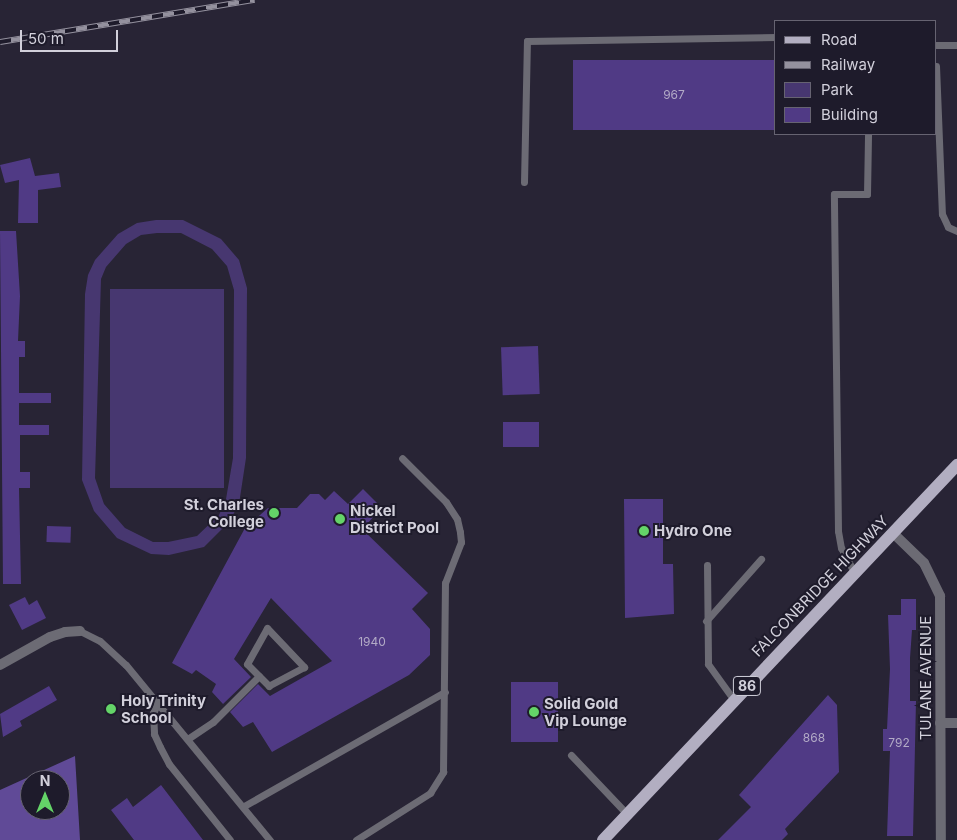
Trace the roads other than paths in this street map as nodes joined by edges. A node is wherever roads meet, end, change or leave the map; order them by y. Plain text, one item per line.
1 (774, 37) edge
2 (937, 45) edge
3 (957, 45) edge
4 (937, 91) edge
5 (868, 135) edge
6 (524, 182) dead end
7 (957, 230) edge
8 (402, 458) dead end
9 (957, 465) edge
10 (893, 533) junction
11 (761, 559) dead end
12 (707, 565) dead end
13 (854, 572) junction
14 (706, 621) junction
15 (80, 631) joint
16 (0, 664) edge
17 (259, 676) junction
18 (445, 692) junction
19 (734, 700) junction
20 (158, 702) junction
21 (940, 723) junction
22 (957, 723) edge
23 (189, 738) junction
24 (571, 755) dead end
25 (244, 806) junction
26 (627, 814) junction
27 (230, 840) edge
28 (270, 840) edge
29 (356, 840) edge
30 (603, 840) edge
31 (941, 840) edge

1 - 6 lane
2 - 3 lane
4 - 7 lane
5 - 13 lane
8 - 18 lane
9 - 10 main road, FALCONBRIDGE HIGHWAY / 86
10 - 13 main road, FALCONBRIDGE HIGHWAY / 86
10 - 21 street, TULANE AVENUE
11 - 14 lane
12 - 14 lane
13 - 19 main road, FALCONBRIDGE HIGHWAY / 86
14 - 19 lane
15 - 16 street
15 - 20 lane
17 - 17 lane
17 - 23 lane
18 - 25 lane
18 - 29 lane
19 - 26 main road, FALCONBRIDGE HIGHWAY / 86
20 - 23 lane
20 - 27 lane
21 - 22 street
21 - 31 street, TULANE AVENUE
23 - 25 lane
24 - 26 lane
25 - 28 lane
26 - 30 main road, FALCONBRIDGE HIGHWAY / 86

